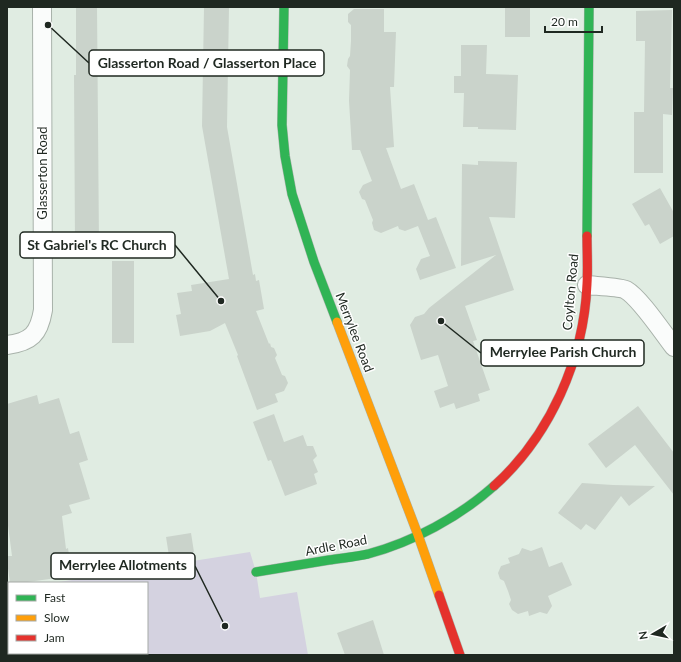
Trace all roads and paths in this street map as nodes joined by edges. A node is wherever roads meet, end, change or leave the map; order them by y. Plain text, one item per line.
1 (42, 7) edge
2 (284, 7) edge
3 (589, 7) edge
4 (586, 285) junction
5 (7, 345) edge
6 (674, 347) edge
7 (418, 535) junction
8 (256, 572) dead end
9 (460, 655) edge

1 - 5 street, Glasserton Road
2 - 7 street, Merrylee Road
3 - 4 street, Coylton Road
4 - 6 street
4 - 7 street, Coylton Road
7 - 8 street, Ardle Road
7 - 9 street, Merrylee Road

